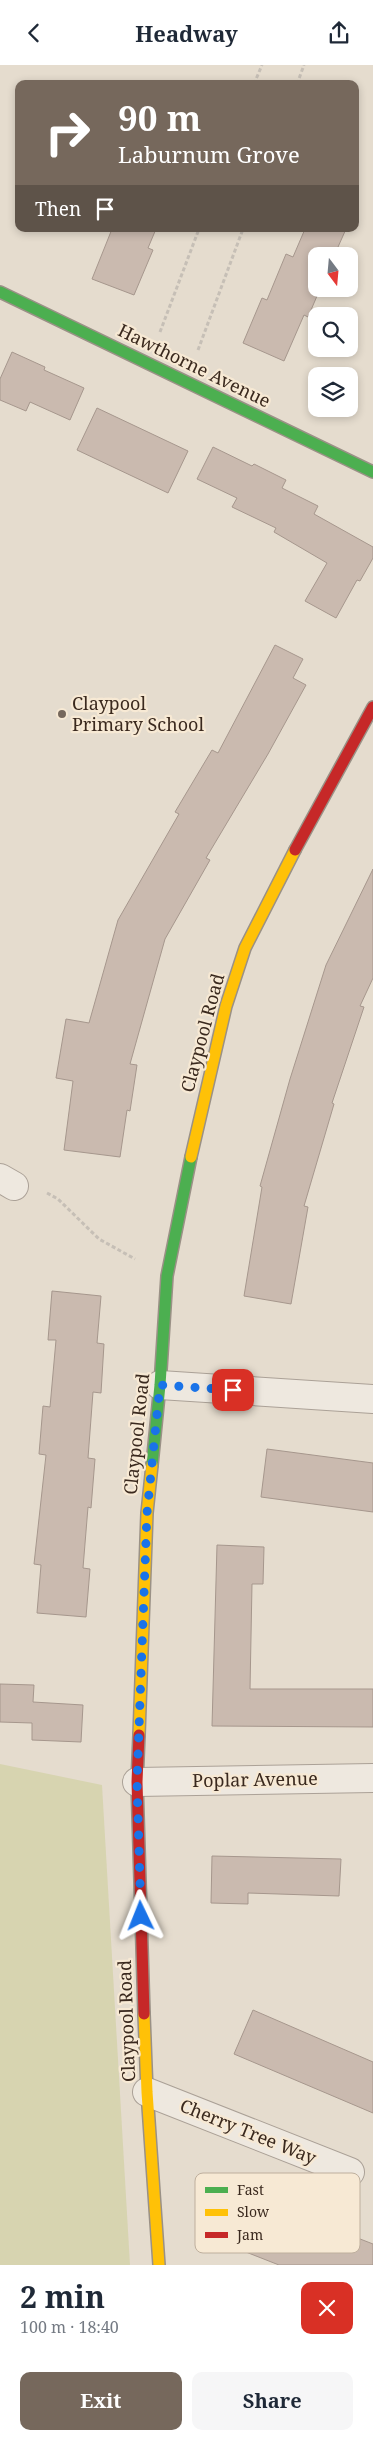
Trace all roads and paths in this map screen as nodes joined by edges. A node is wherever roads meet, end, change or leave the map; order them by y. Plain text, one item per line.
1 (262, 65) edge
2 (304, 65) edge
3 (256, 80) edge
4 (298, 80) edge
5 (198, 232) edge
6 (242, 232) edge
7 (0, 292) edge
8 (148, 363) junction
9 (186, 381) junction
10 (373, 472) edge
11 (373, 707) edge
12 (7, 1182) edge
13 (167, 1276) junction
14 (160, 1385) junction
15 (373, 1399) edge
16 (373, 1778) edge
17 (137, 1782) junction
18 (147, 2092) junction
19 (350, 2172) dead end
20 (158, 2265) edge

1 - 3 path
2 - 4 path
5 - 8 path
6 - 9 path
7 - 8 street, Hawthorne Avenue
8 - 9 street, Hawthorne Avenue
9 - 10 street, Hawthorne Avenue
11 - 13 street, Claypool Road
12 - 13 path
13 - 14 street, Claypool Road
14 - 15 street
14 - 17 street, Claypool Road
16 - 17 street, Poplar Avenue
17 - 18 street, Claypool Road
18 - 19 street, Cherry Tree Way
18 - 20 street, Claypool Road

